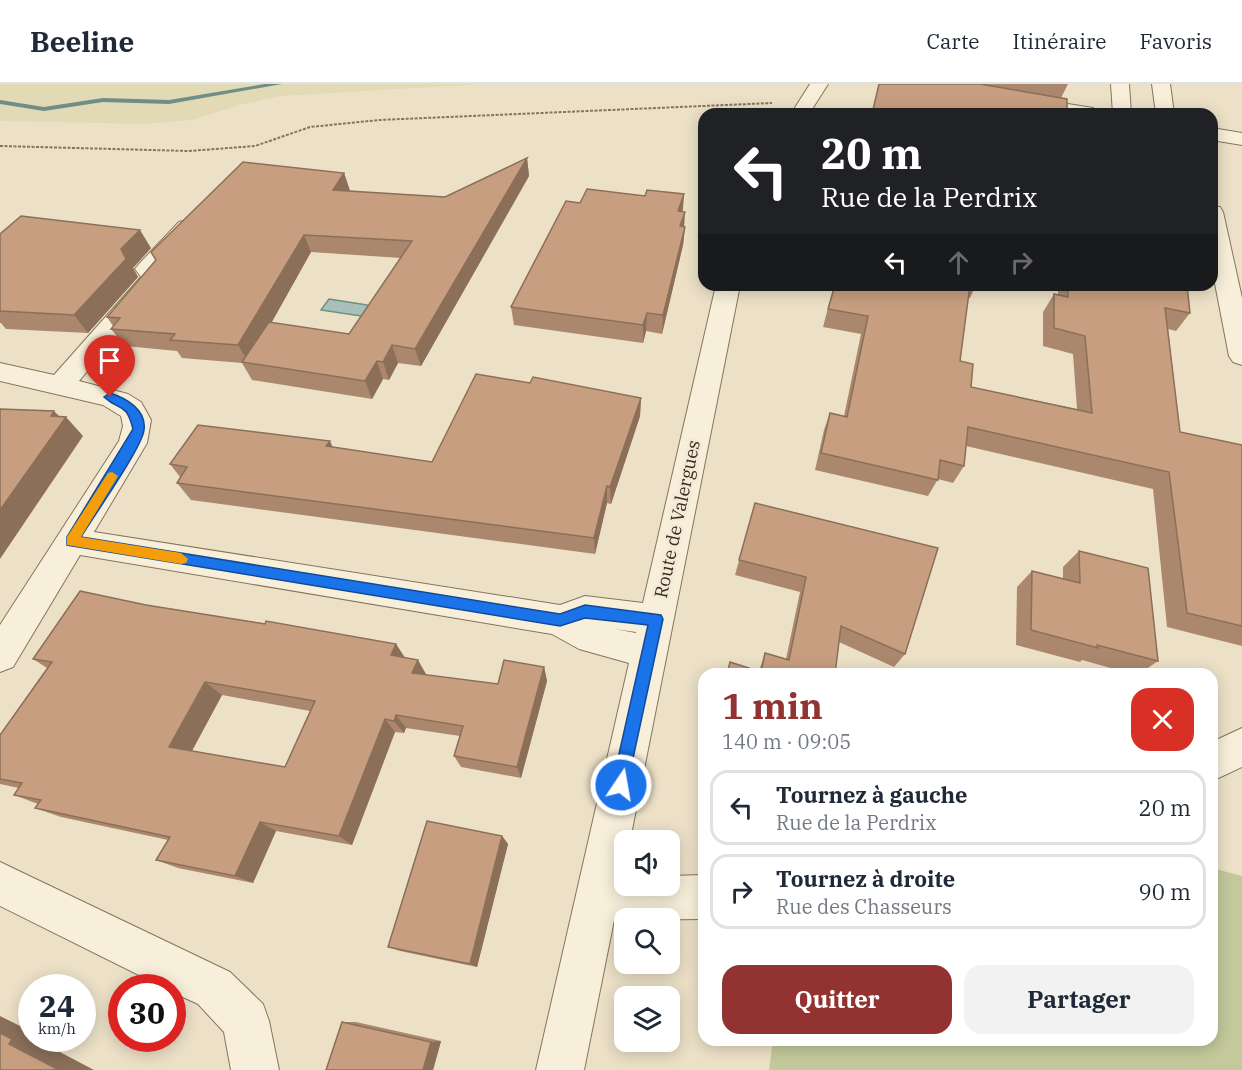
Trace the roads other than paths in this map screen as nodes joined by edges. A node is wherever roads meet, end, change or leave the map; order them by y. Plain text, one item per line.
1 (819, 84) edge
2 (1120, 84) edge
3 (1161, 84) edge
4 (1012, 100) edge
5 (804, 108) edge
6 (1058, 108) edge
7 (1122, 108) edge
8 (1165, 108) edge
9 (1218, 135) edge
10 (1242, 139) edge
11 (203, 211) edge
12 (1218, 241) edge
13 (727, 291) edge
14 (1242, 356) edge
15 (0, 372) edge
16 (60, 385) junction
17 (71, 541) junction
18 (652, 635) junction
19 (0, 656) edge
20 (1242, 747) edge
21 (1218, 759) edge
22 (0, 883) edge
23 (597, 896) junction
24 (698, 897) edge
25 (255, 1070) edge
26 (560, 1070) edge

1 - 5 street
2 - 7 street
3 - 8 street
4 - 6 street
9 - 10 street
11 - 16 street
12 - 14 street
13 - 18 street, Route de Valergues
15 - 16 street
16 - 17 street
17 - 18 street
17 - 19 street
18 - 23 street, Route de Valergues
20 - 21 street
22 - 25 street
23 - 24 street
23 - 26 street, Route de Valergues

